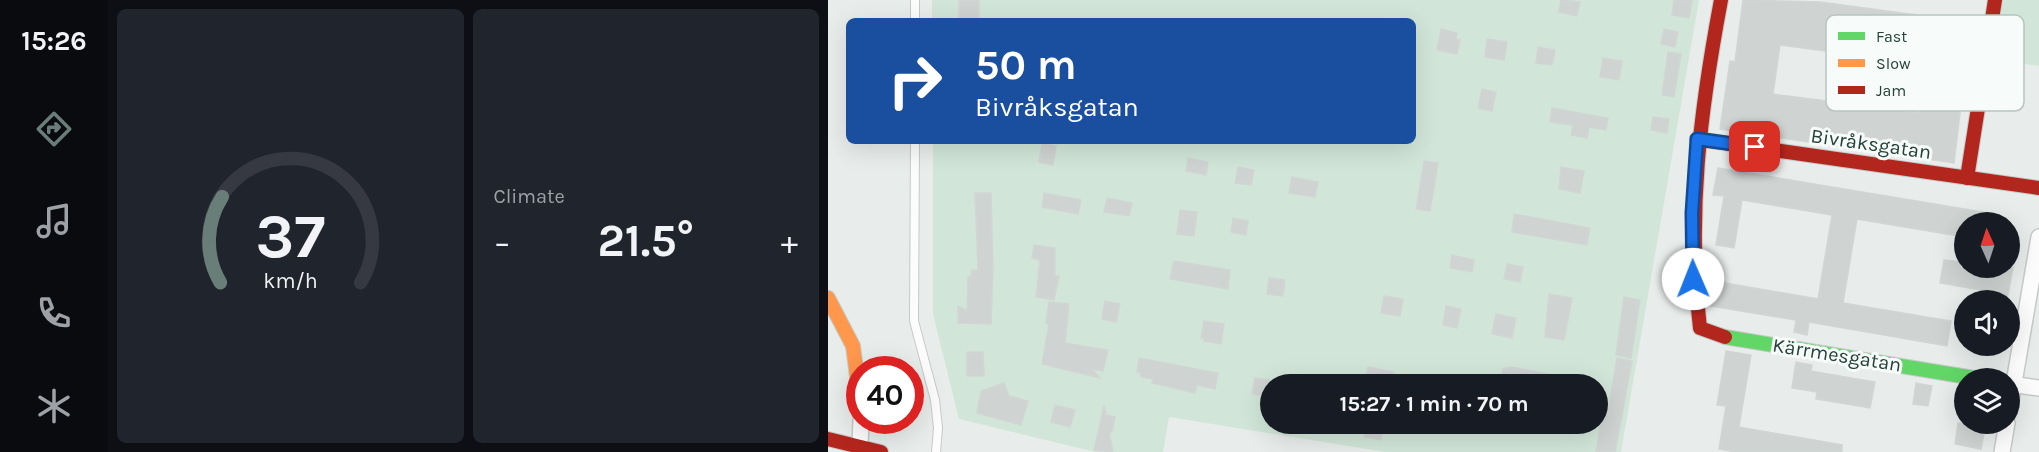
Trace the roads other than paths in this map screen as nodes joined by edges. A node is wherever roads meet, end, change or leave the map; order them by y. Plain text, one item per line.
1 (915, 0) edge
2 (1721, 0) edge
3 (1993, 0) edge
4 (1991, 15) edge
5 (915, 18) edge
6 (1977, 111) edge
7 (1697, 139) junction
8 (915, 144) edge
9 (1967, 178) junction
10 (2039, 188) edge
11 (2039, 237) edge
12 (828, 298) edge
13 (856, 356) edge
14 (2015, 368) edge
15 (1954, 375) edge
16 (2020, 386) edge
17 (2039, 388) edge
18 (2005, 434) edge
19 (828, 439) edge
20 (861, 449) edge
21 (881, 452) edge
22 (936, 452) edge
23 (2002, 452) edge

1 - 5 lane
2 - 7 street
3 - 4 street
6 - 9 street
7 - 9 street, Bivråksgatan
7 - 15 street, Kärrmesgatan
8 - 22 lane
9 - 10 street, Bivråksgatan
11 - 14 street
12 - 13 street
16 - 17 street
18 - 23 street
19 - 20 street
20 - 21 street

